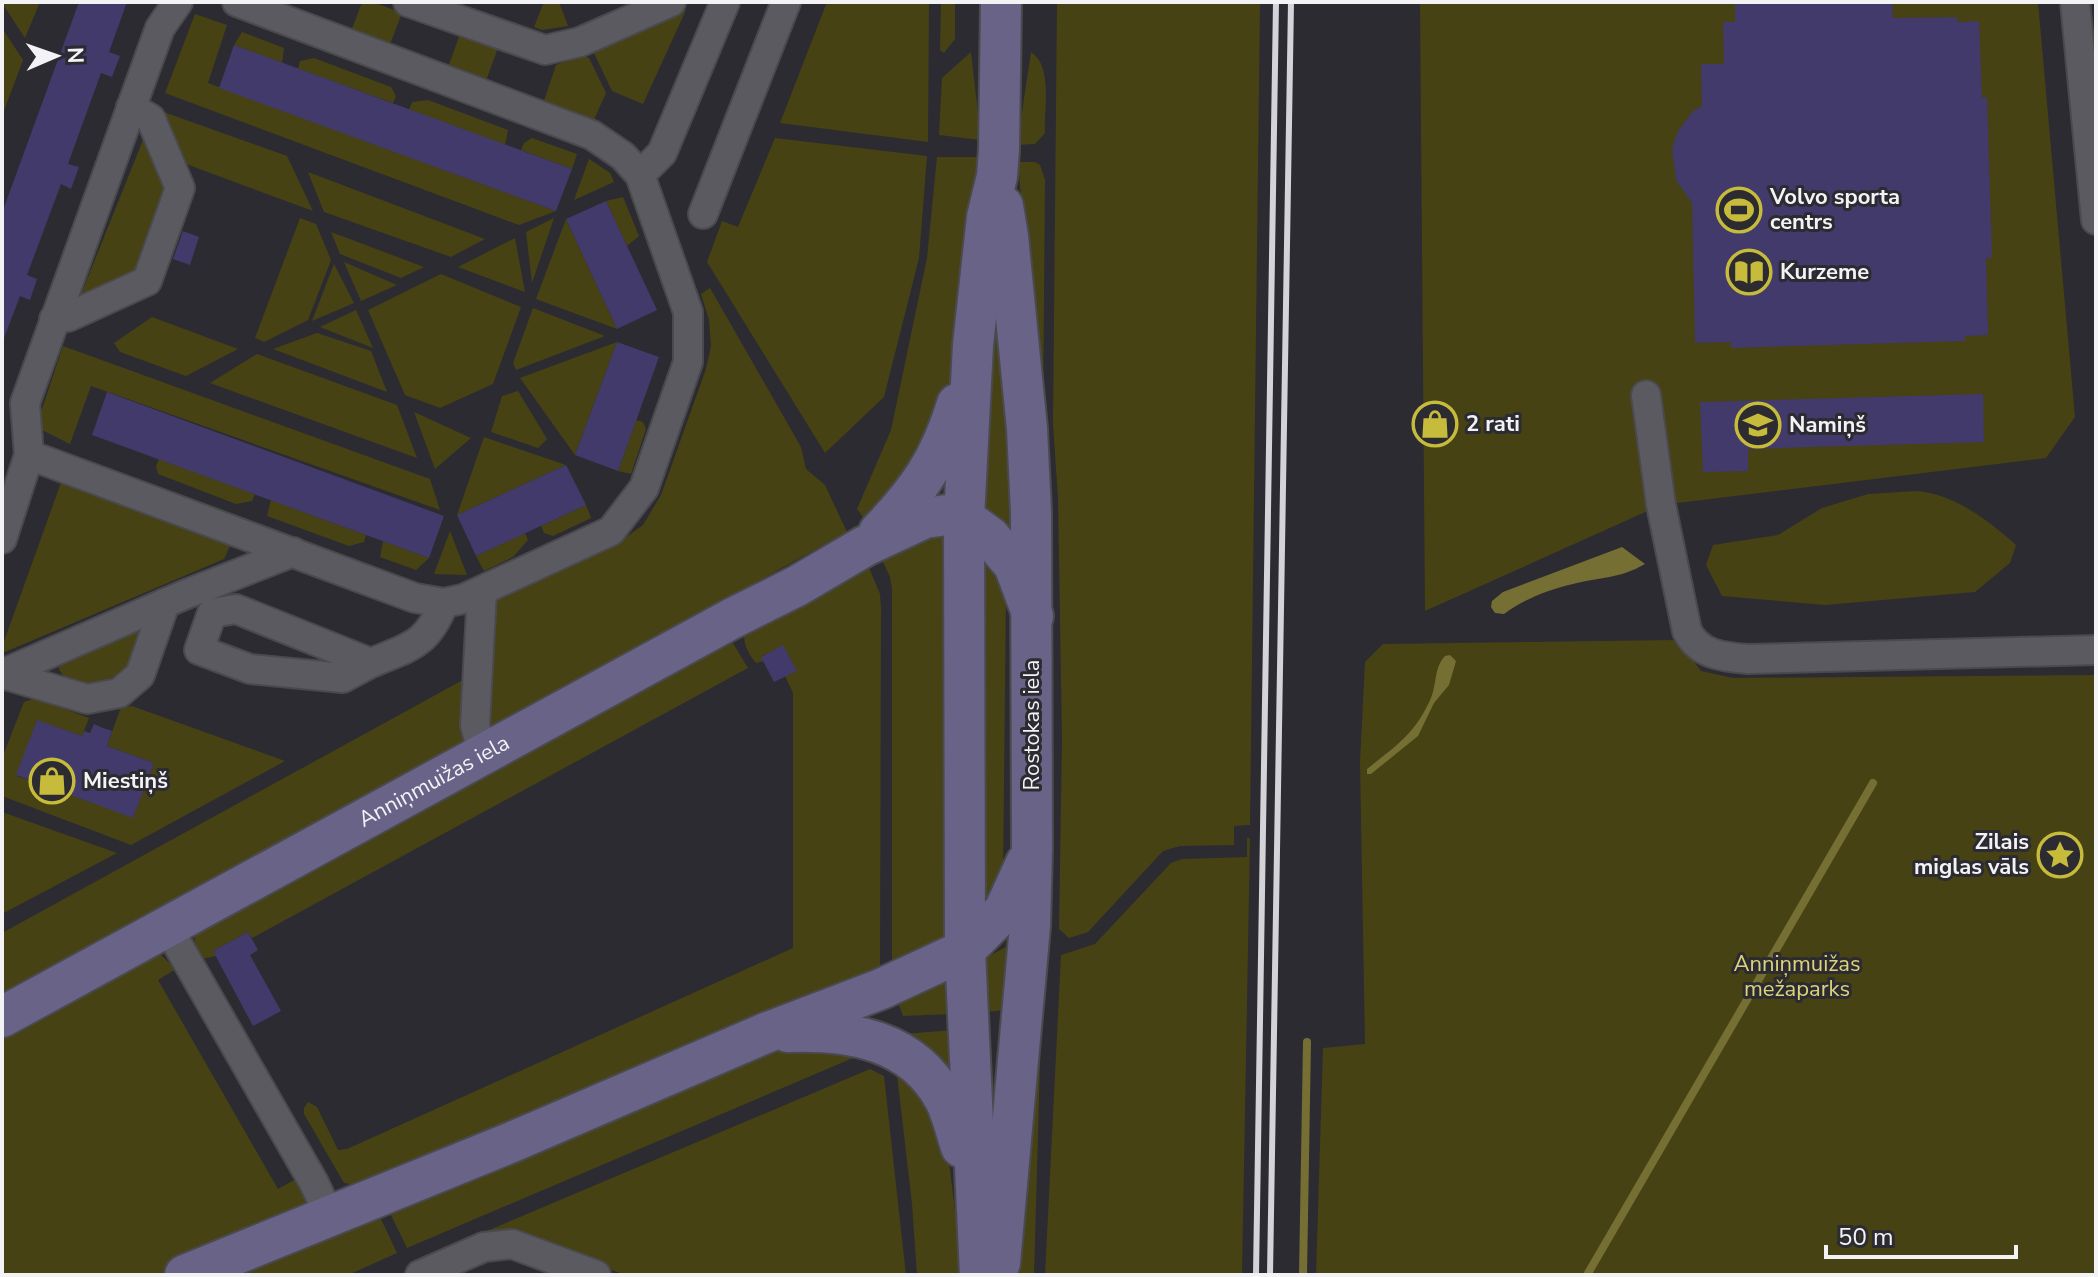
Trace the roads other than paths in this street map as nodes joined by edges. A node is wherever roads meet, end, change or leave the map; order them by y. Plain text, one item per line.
1 (178, 2) edge
2 (237, 2) edge
3 (408, 2) edge
4 (671, 2) edge
5 (725, 2) edge
6 (786, 2) edge
7 (1001, 2) edge
8 (2075, 2) edge
9 (131, 107) junction
10 (640, 175) junction
11 (997, 176) junction
12 (703, 214) dead end
13 (2096, 220) edge
14 (54, 319) junction
15 (973, 345) junction
16 (1646, 395) dead end
17 (29, 455) junction
18 (964, 518) junction
19 (2, 539) edge
20 (865, 546) junction
21 (293, 552) junction
22 (482, 591) junction
23 (165, 603) junction
24 (444, 603) junction
25 (1033, 616) junction
26 (2096, 650) edge
27 (371, 663) junction
28 (2, 674) edge
29 (483, 755) junction
30 (1032, 848) junction
31 (167, 926) junction
32 (965, 950) junction
33 (2, 1017) edge
34 (768, 1032) junction
35 (976, 1191) junction
36 (329, 1215) junction
37 (185, 1275) edge
38 (420, 1275) edge
39 (596, 1275) edge
40 (980, 1275) edge
41 (999, 1275) edge

1 - 9 street
2 - 10 street
3 - 4 street
5 - 10 street
6 - 12 street
7 - 11 street, Rostokas iela
8 - 13 street
9 - 14 street
9 - 14 street
10 - 22 street
11 - 15 street, Rostokas iela
11 - 25 street, Rostokas iela
14 - 17 street
15 - 18 street, Rostokas iela
15 - 20 street, Anniņmuižas iela
16 - 26 street
17 - 19 street
17 - 21 street
18 - 20 street, Anniņmuižas iela
18 - 25 street
18 - 32 street, Rostokas iela
20 - 29 street, Anniņmuižas iela
21 - 23 street
21 - 24 street
22 - 24 street
22 - 29 street
23 - 28 street
23 - 28 street
24 - 27 street
25 - 30 street, Rostokas iela
27 - 27 street
29 - 31 street, Anniņmuižas iela
30 - 32 street
30 - 41 street, Rostokas iela
31 - 33 street, Anniņmuižas iela
31 - 36 street
32 - 34 street
32 - 35 street, Rostokas iela
34 - 35 street
34 - 36 street
35 - 40 street, Rostokas iela
36 - 37 street
38 - 39 street

